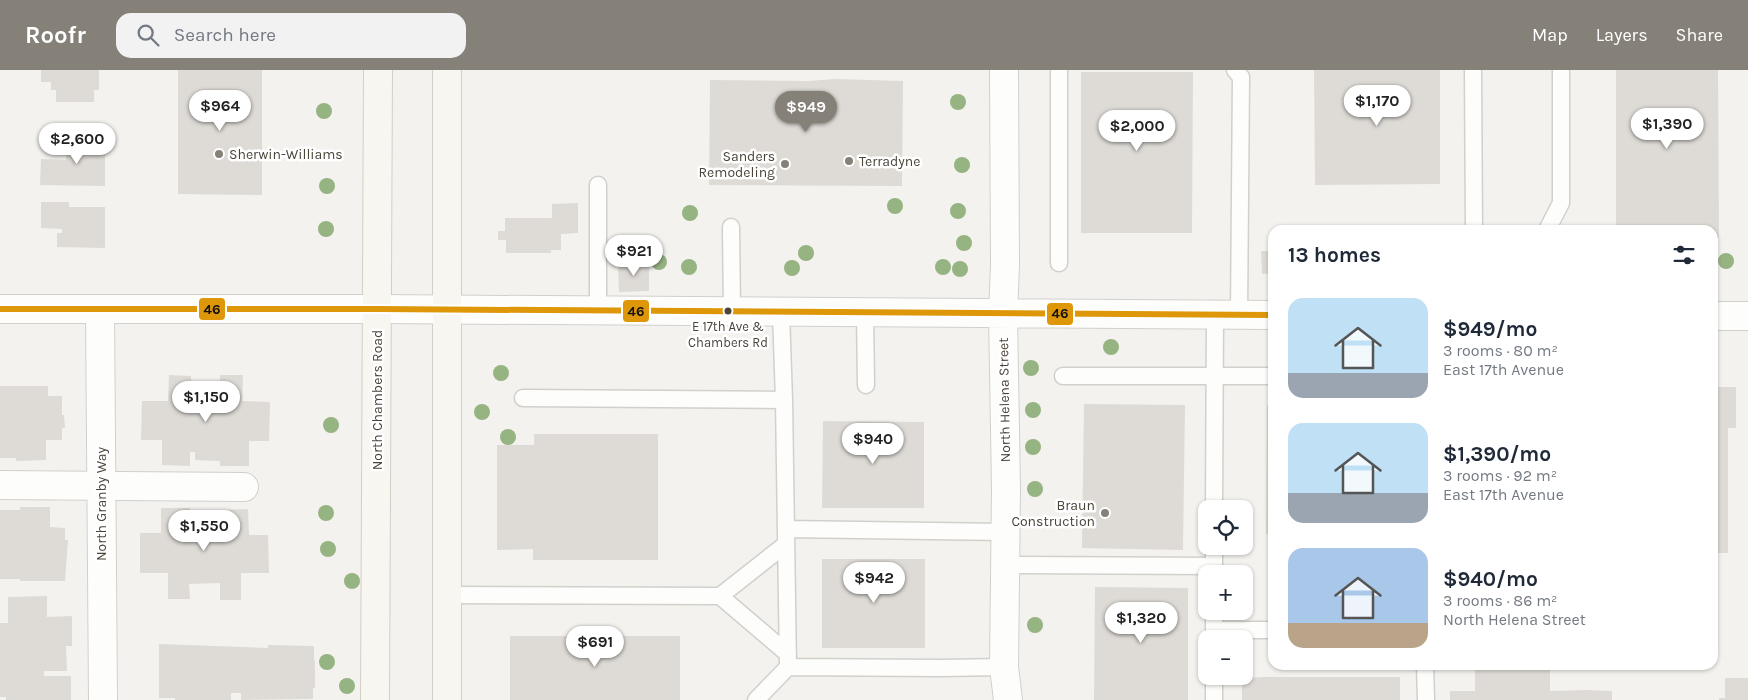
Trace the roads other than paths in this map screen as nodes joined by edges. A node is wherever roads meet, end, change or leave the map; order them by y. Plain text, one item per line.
1 (378, 70) edge
2 (447, 70) edge
3 (1004, 70) edge
4 (1059, 70) edge
5 (1235, 70) edge
6 (1473, 70) edge
7 (1560, 70) edge
8 (598, 185) dead end
9 (1474, 225) edge
10 (1549, 225) edge
11 (731, 227) dead end
12 (1059, 263) dead end
13 (378, 308) junction
14 (0, 309) edge
15 (100, 309) junction
16 (446, 310) junction
17 (598, 311) junction
18 (732, 312) junction
19 (781, 312) junction
20 (865, 313) junction
21 (1003, 314) junction
22 (1227, 314) junction
23 (1268, 314) edge
24 (1718, 316) edge
25 (1748, 316) edge
26 (1063, 376) dead end
27 (1214, 376) junction
28 (1268, 376) edge
29 (866, 385) dead end
30 (523, 398) dead end
31 (784, 400) junction
32 (0, 485) edge
33 (101, 486) junction
34 (244, 486) dead end
35 (1214, 500) edge
36 (1005, 532) junction
37 (786, 537) junction
38 (1005, 565) junction
39 (1198, 569) edge
40 (447, 595) junction
41 (720, 596) junction
42 (1268, 630) edge
43 (1253, 631) edge
44 (788, 661) junction
45 (1004, 667) junction
46 (1425, 670) edge
47 (1214, 685) edge
48 (103, 700) edge
49 (375, 700) edge
50 (447, 700) edge
51 (756, 700) edge
52 (1008, 700) edge
53 (1214, 700) edge
54 (1426, 700) edge

1 - 13 main road, North Chambers Road
2 - 16 main road
3 - 21 street, North Helena Street
4 - 12 lane
5 - 22 lane
6 - 9 lane
7 - 10 lane
8 - 17 lane
11 - 18 lane
13 - 15 street
13 - 16 street
13 - 49 main road, North Chambers Road
14 - 15 street
15 - 33 street, North Granby Way
16 - 17 street
16 - 40 main road
17 - 18 street
18 - 19 street
19 - 20 street
19 - 31 lane
20 - 21 street
20 - 29 lane
21 - 22 street
21 - 36 street, North Helena Street
22 - 23 street
22 - 27 lane
24 - 25 street
26 - 27 lane
27 - 28 lane
27 - 35 lane
30 - 31 lane
31 - 37 lane
32 - 33 street
33 - 34 street
33 - 48 street, North Granby Way
36 - 37 lane
36 - 38 street, North Helena Street
37 - 41 lane
37 - 44 lane
38 - 39 lane
38 - 45 street, North Helena Street
40 - 41 lane
40 - 50 main road
41 - 44 lane
42 - 43 lane
44 - 45 lane
44 - 51 lane
45 - 52 street, North Helena Street
46 - 54 lane
47 - 53 lane

